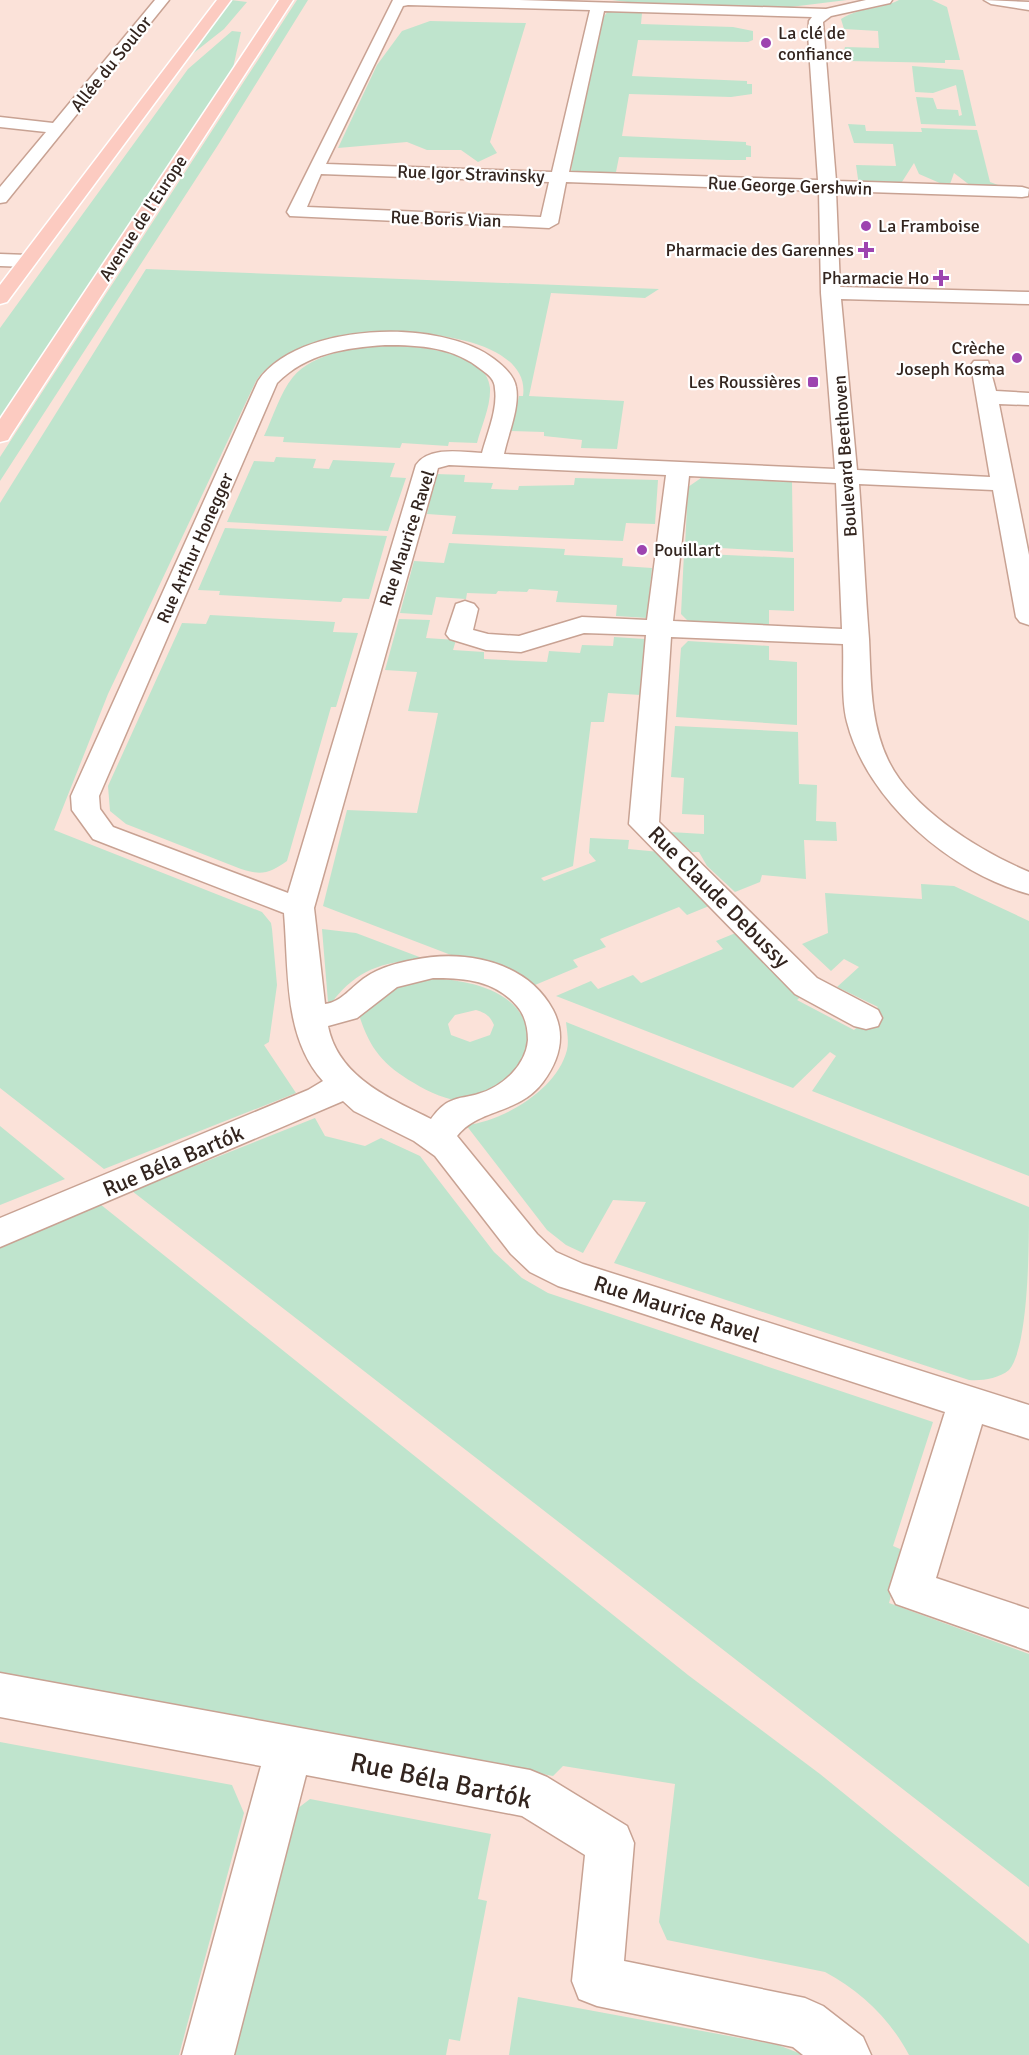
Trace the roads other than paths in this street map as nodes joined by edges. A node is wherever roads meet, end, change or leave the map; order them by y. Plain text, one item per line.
1 (162, 0) edge
2 (224, 0) edge
3 (286, 0) edge
4 (885, 0) edge
5 (991, 0) edge
6 (598, 6) junction
7 (1029, 6) edge
8 (826, 13) junction
9 (0, 122) edge
10 (58, 128) junction
11 (315, 169) junction
12 (961, 174) dead end
13 (559, 177) junction
14 (828, 187) junction
15 (965, 192) junction
16 (1022, 192) dead end
17 (0, 198) edge
18 (0, 260) edge
19 (28, 261) junction
20 (831, 293) junction
21 (0, 298) edge
22 (1029, 298) edge
23 (981, 365) dead end
24 (987, 397) junction
25 (1029, 399) edge
26 (0, 435) edge
27 (490, 460) junction
28 (678, 471) junction
29 (845, 477) junction
30 (1012, 492) edge
31 (465, 609) dead end
32 (1029, 617) edge
33 (659, 629) junction
34 (856, 637) junction
35 (1029, 885) edge
36 (299, 908) junction
37 (310, 1017) junction
38 (866, 1018) dead end
39 (345, 1084) junction
40 (435, 1138) junction
41 (0, 1233) edge
42 (968, 1402) junction
43 (1029, 1422) edge
44 (1029, 1630) edge
45 (0, 1695) edge
46 (290, 1751) junction
47 (208, 2054) edge
48 (845, 2055) edge

1 - 10 street, Allée du Soulor
2 - 19 main road
3 - 26 main road, Avenue de l'Europe
4 - 8 street
5 - 7 street
6 - 8 street
6 - 11 street
6 - 13 street, Rue Igor Stravinsky
8 - 14 street, Boulevard Beethoven
9 - 10 street
10 - 17 street, Allée du Soulor
11 - 13 street, Rue Igor Stravinsky
11 - 13 street, Rue Boris Vian
12 - 15 street
13 - 14 street, Rue George Gershwin
14 - 15 street, Rue George Gershwin
14 - 20 street, Boulevard Beethoven
15 - 16 street, Rue George Gershwin
18 - 19 street
19 - 21 main road
20 - 22 street
20 - 29 street, Boulevard Beethoven
23 - 24 street
24 - 25 street
24 - 30 street
27 - 28 street, Rue Maurice Ravel
27 - 36 street, Rue Maurice Ravel
27 - 36 street, Rue Arthur Honegger
28 - 29 street, Rue Maurice Ravel
28 - 33 street, Rue Claude Debussy
29 - 30 street, Rue Maurice Ravel
29 - 34 street, Boulevard Beethoven
30 - 32 street
31 - 33 street
33 - 34 street
33 - 38 street, Rue Claude Debussy
34 - 35 street, Boulevard Beethoven
36 - 37 street, Rue Maurice Ravel
37 - 39 street, Rue Maurice Ravel
37 - 40 street
39 - 40 street, Rue Maurice Ravel
39 - 41 street, Rue Béla Bartók
40 - 42 street, Rue Maurice Ravel
42 - 43 street, Rue Maurice Ravel
42 - 44 street
45 - 46 street, Rue Béla Bartók
46 - 47 street
46 - 48 street, Rue Béla Bartók

